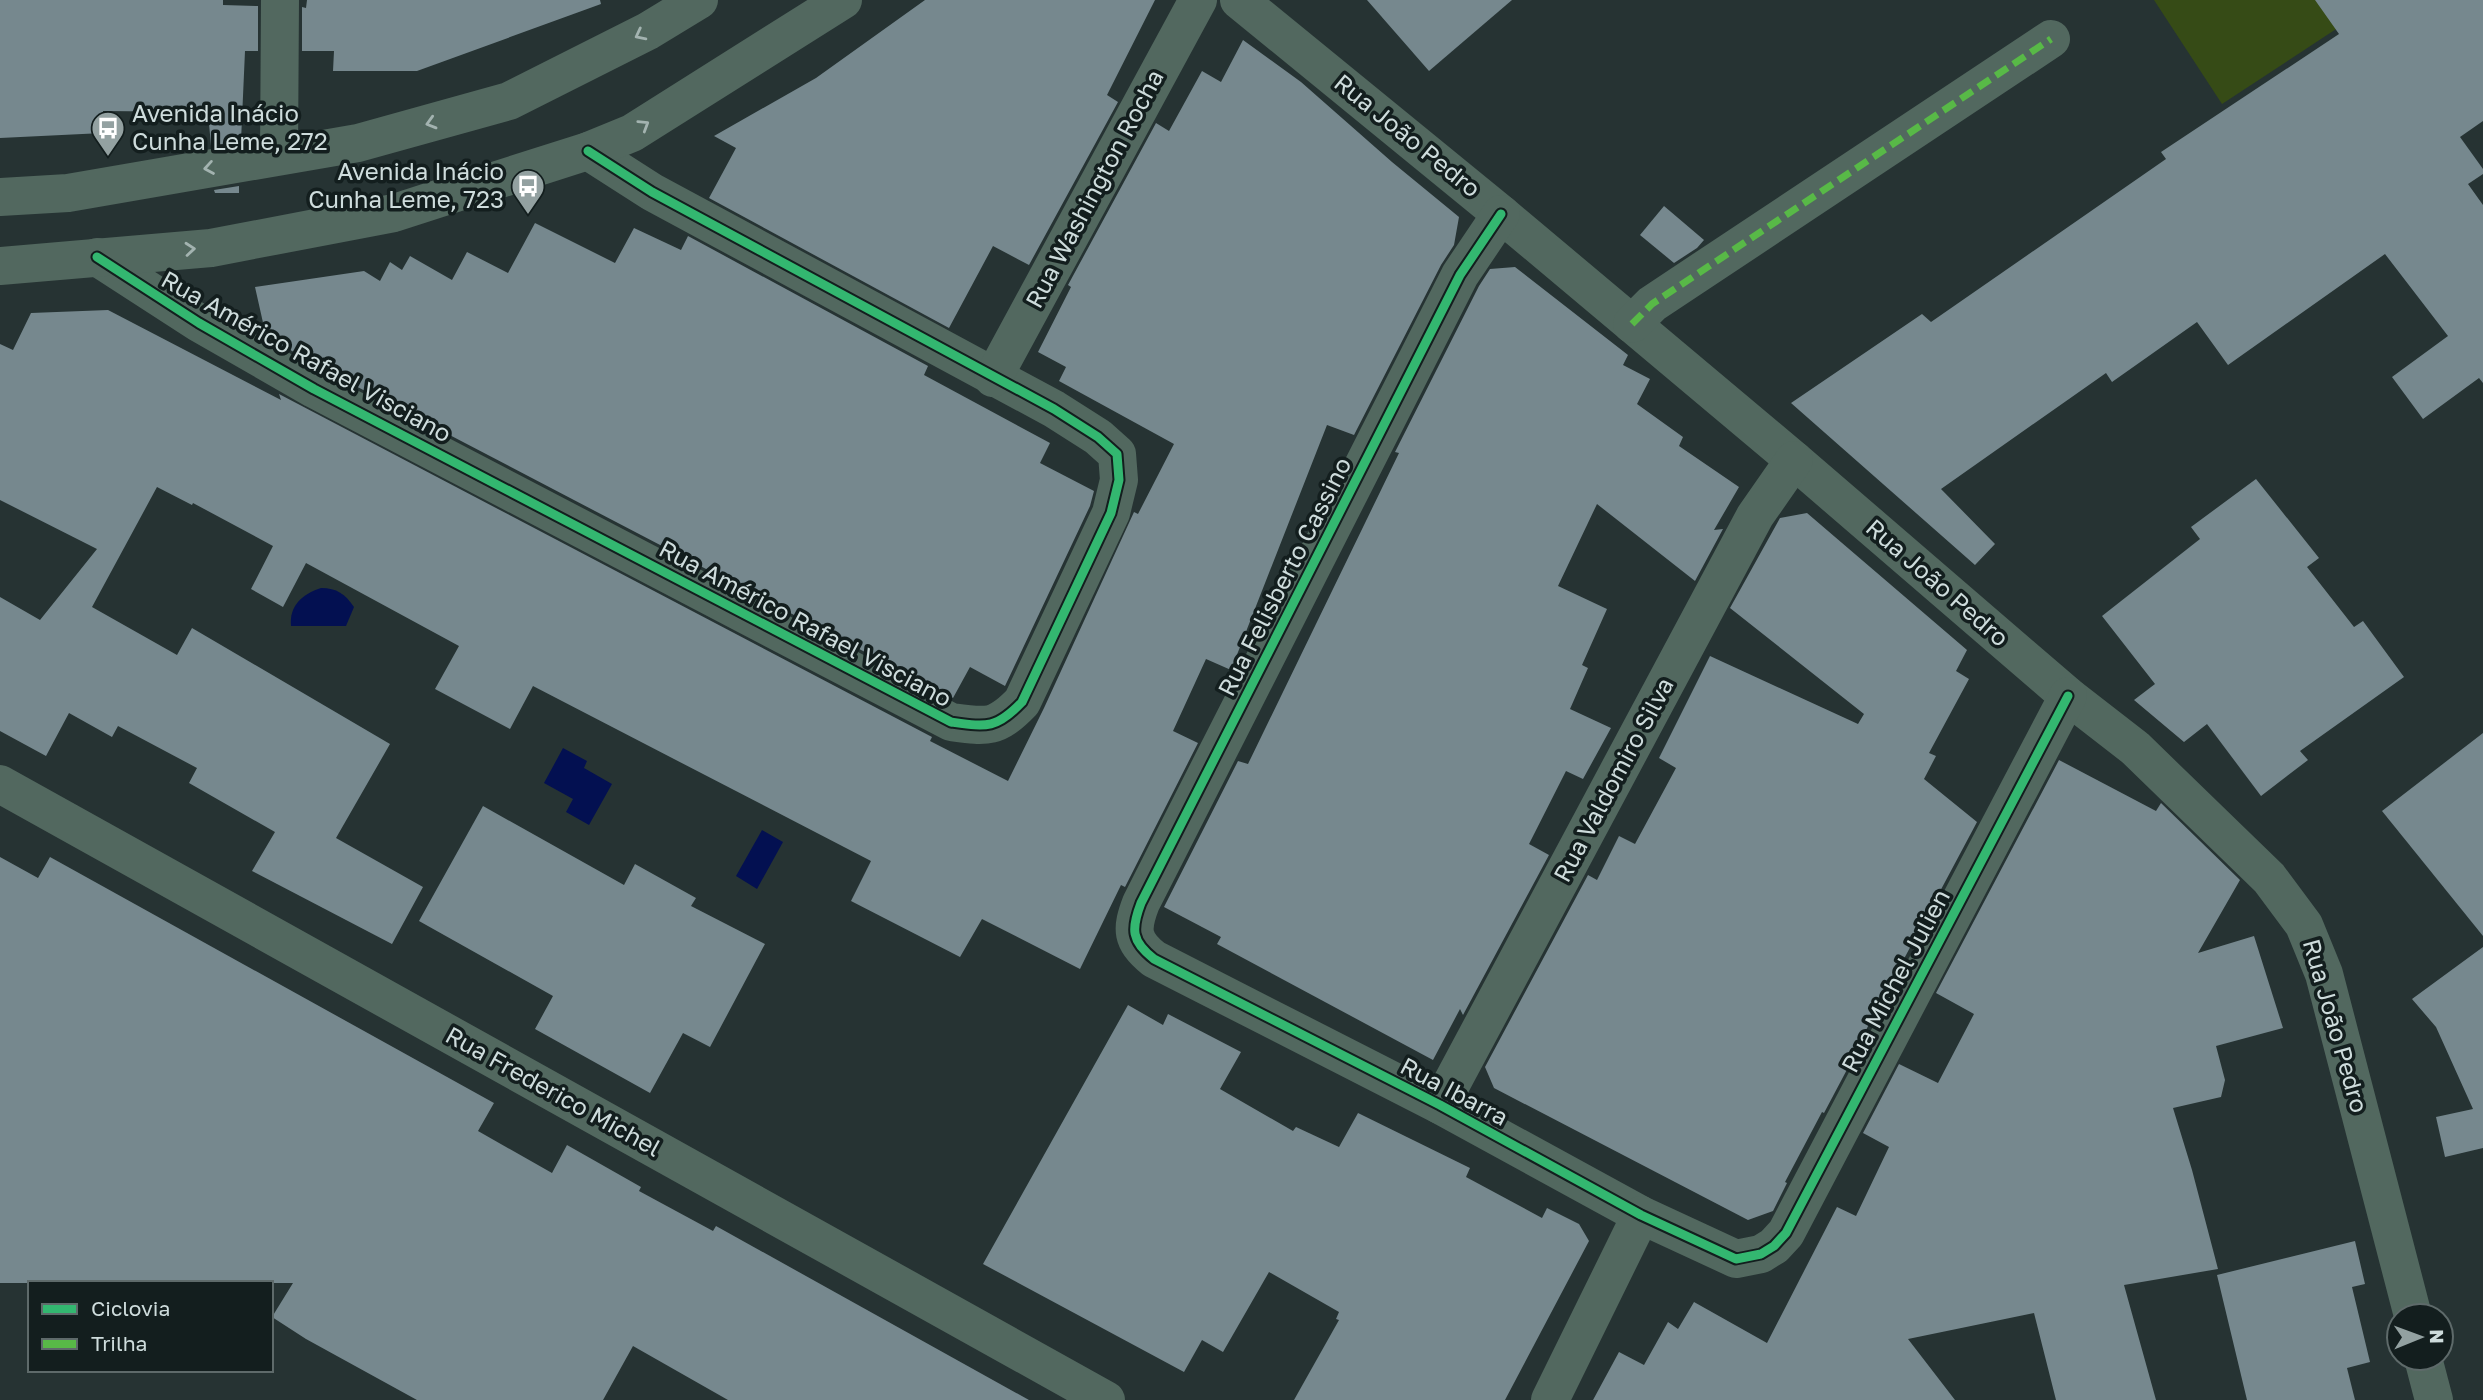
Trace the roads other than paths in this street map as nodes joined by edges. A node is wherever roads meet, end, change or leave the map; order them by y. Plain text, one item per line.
1 (281, 0) edge
2 (699, 0) edge
3 (844, 0) edge
4 (1198, 0) edge
5 (1239, 0) edge
6 (2051, 38) dead end
7 (588, 151) junction
8 (279, 156) junction
9 (0, 176) edge
10 (68, 193) junction
11 (0, 197) edge
12 (1501, 214) junction
13 (97, 257) junction
14 (0, 266) edge
15 (1632, 324) junction
16 (993, 378) junction
17 (1794, 460) junction
18 (2068, 696) junction
19 (0, 784) edge
20 (1154, 959) joint
21 (1440, 1105) junction
22 (1641, 1215) junction
23 (1736, 1259) joint
24 (2409, 1302) edge
25 (2427, 1372) edge
26 (1105, 1400) edge
27 (1550, 1400) edge
28 (2434, 1400) edge

1 - 8 street
2 -> 8 street
7 -> 3 street
4 - 16 street, Rua Washington Rocha
5 - 12 street, Rua João Pedro
6 - 15 street
13 -> 7 street
7 - 16 street, Rua Américo Rafael Visciano
8 -> 10 street
9 - 10 street
10 - 11 street
12 - 15 street, Rua João Pedro
12 - 20 street, Rua Felisberto Cassino
13 - 14 street
13 - 16 street, Rua Américo Rafael Visciano
15 - 17 street, Rua João Pedro
17 - 18 street, Rua João Pedro
17 - 21 street, Rua Valdomiro Silva
18 - 23 street, Rua Michel Julien
18 - 24 street, Rua João Pedro
19 - 26 street, Rua Frederico Michel
20 - 21 street, Rua Ibarra
21 - 22 street, Rua Ibarra
22 - 23 street, Rua Ibarra
22 - 27 street
25 - 28 street

